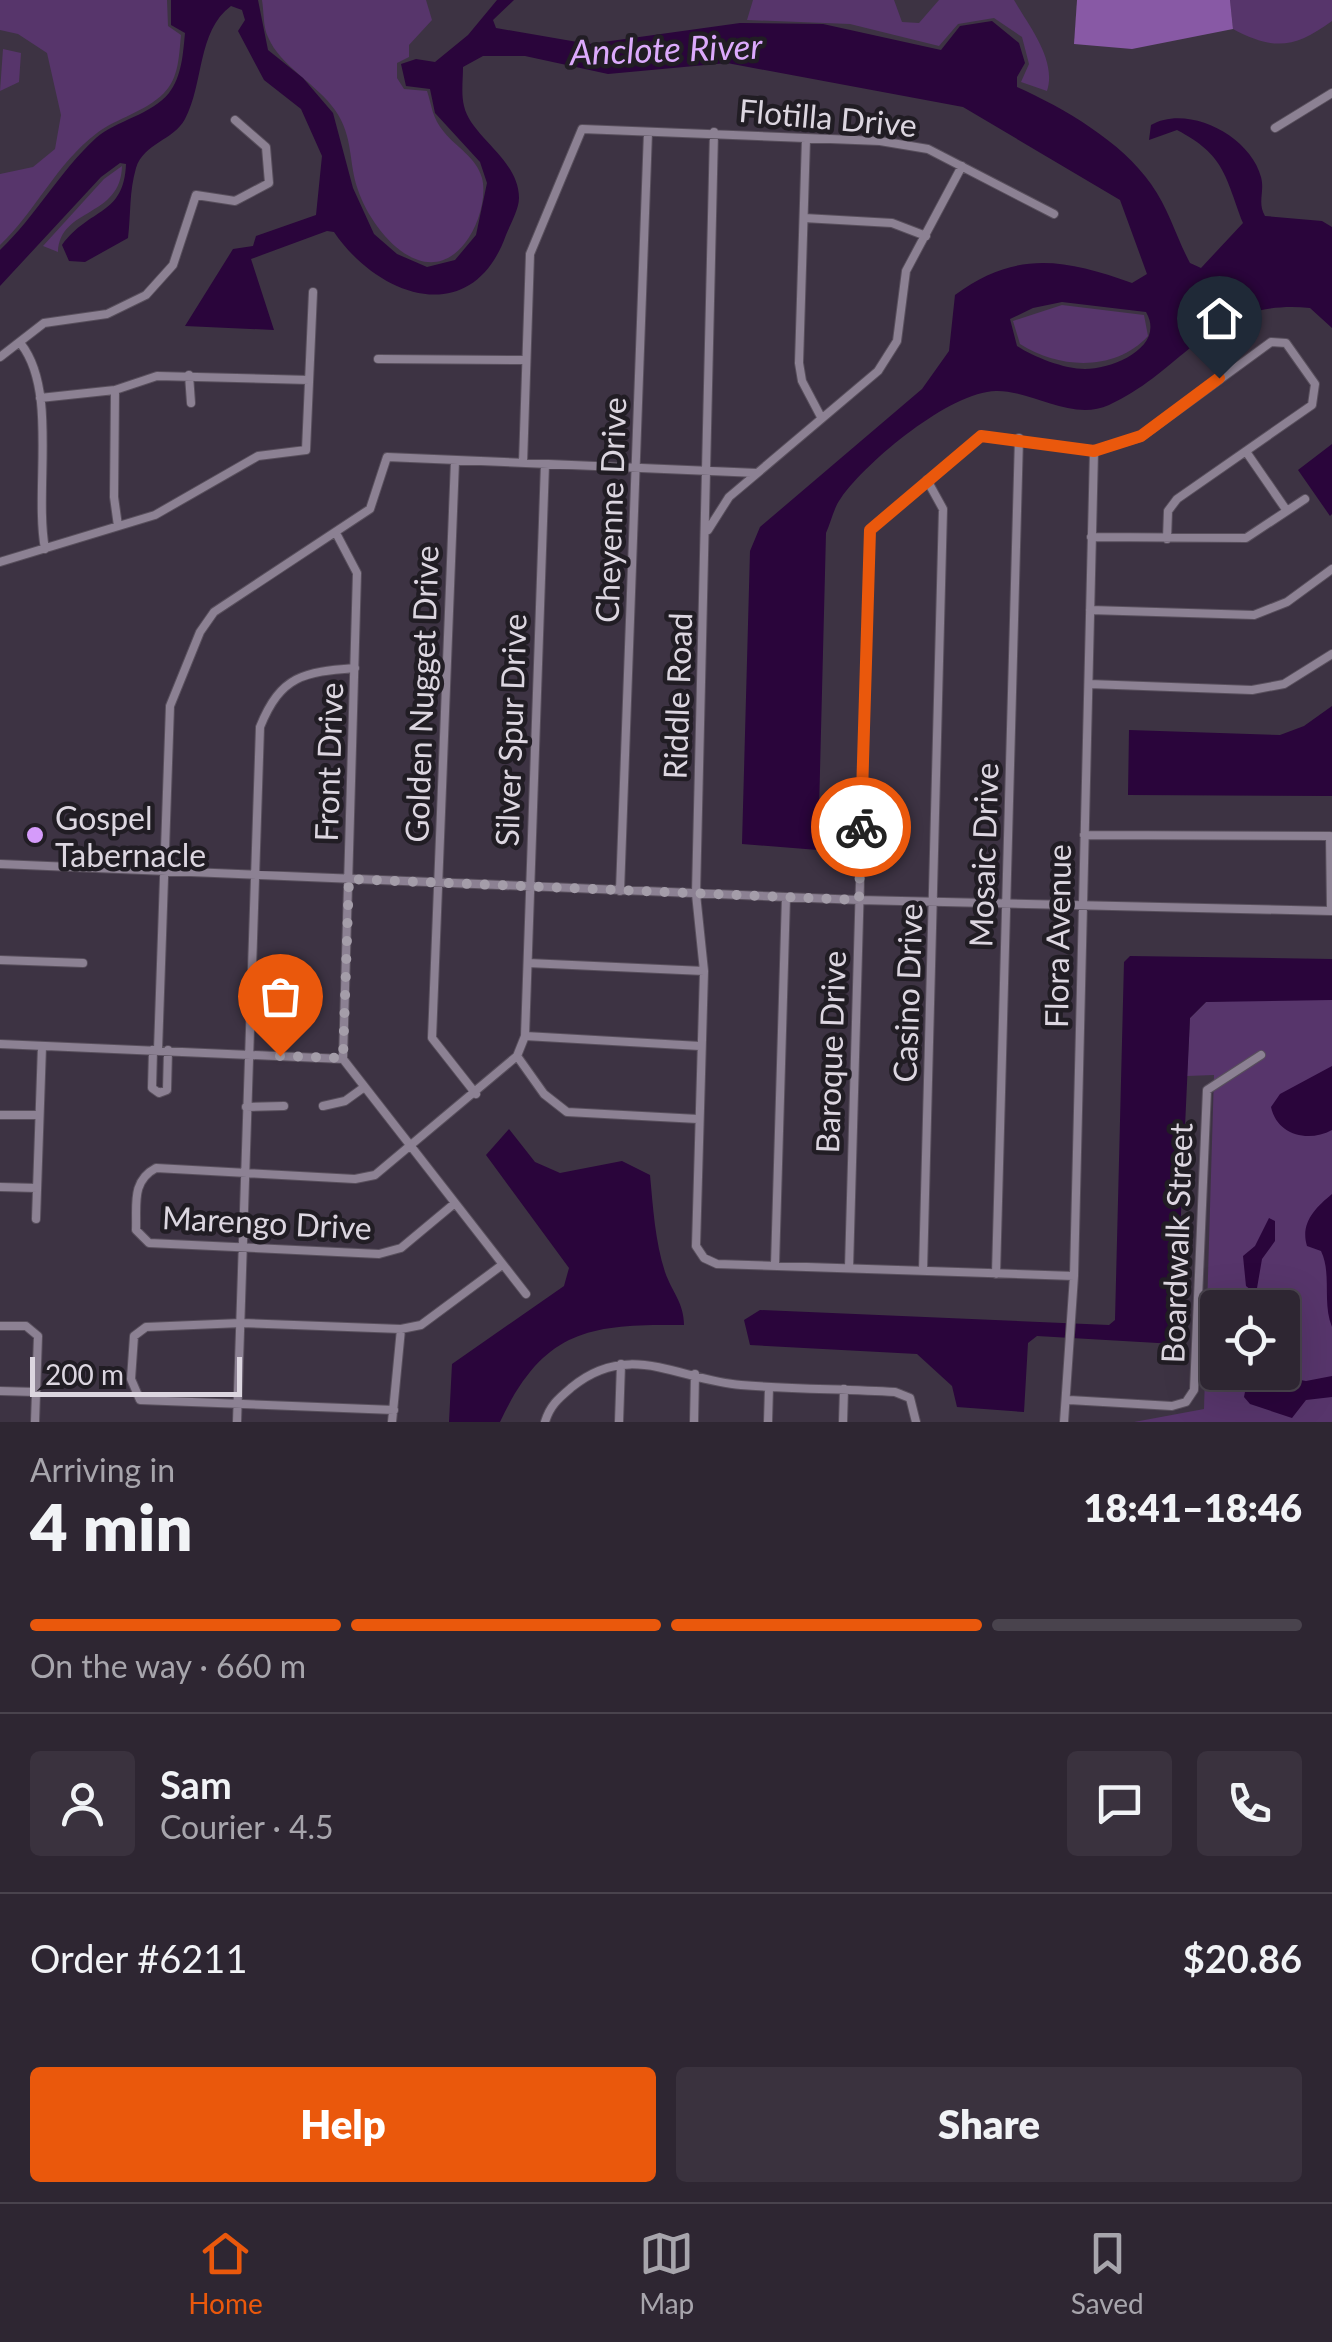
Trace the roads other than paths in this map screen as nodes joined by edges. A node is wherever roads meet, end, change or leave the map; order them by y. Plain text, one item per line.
1 (1332, 94) edge
2 (236, 120) dead end
3 (1275, 128) dead end
4 (648, 132) junction
5 (714, 132) junction
6 (806, 139) junction
7 (962, 166) junction
8 (1054, 214) dead end
9 (804, 218) junction
10 (926, 236) junction
11 (313, 292) dead end
12 (21, 344) junction
13 (0, 357) edge
14 (378, 359) dead end
15 (526, 360) junction
16 (189, 375) junction
17 (309, 380) junction
18 (115, 390) junction
19 (40, 398) junction
20 (191, 403) dead end
21 (821, 417) junction
22 (1019, 438) junction
23 (1094, 451) junction
24 (1246, 453) junction
25 (455, 461) junction
26 (523, 463) junction
27 (545, 464) junction
28 (638, 468) junction
29 (707, 470) junction
30 (756, 473) junction
31 (927, 480) junction
32 (1305, 499) dead end
33 (1287, 510) junction
34 (118, 526) junction
35 (336, 533) junction
36 (706, 534) junction
37 (1091, 536) junction
38 (1167, 539) junction
39 (45, 549) junction
40 (0, 562) edge
41 (1332, 569) edge
42 (1090, 610) junction
43 (1332, 654) edge
44 (356, 668) junction
45 (1089, 684) junction
46 (1084, 835) junction
47 (1330, 836) edge
48 (0, 864) edge
49 (164, 871) junction
50 (254, 876) junction
51 (349, 879) junction
52 (438, 882) junction
53 (530, 886) junction
54 (620, 891) junction
55 (696, 894) junction
56 (786, 897) junction
57 (859, 900) junction
58 (934, 900) junction
59 (1007, 902) junction
60 (1084, 906) junction
61 (1332, 911) edge
62 (0, 960) edge
63 (83, 963) dead end
64 (528, 963) junction
65 (704, 971) junction
66 (525, 1036) junction
67 (0, 1044) edge
68 (42, 1046) junction
69 (700, 1046) junction
70 (160, 1050) junction
71 (248, 1054) junction
72 (1260, 1055) dead end
73 (517, 1056) junction
74 (343, 1058) junction
75 (363, 1088) junction
76 (476, 1094) junction
77 (246, 1106) junction
78 (284, 1106) dead end
79 (323, 1106) dead end
80 (39, 1115) junction
81 (0, 1116) edge
82 (698, 1119) junction
83 (411, 1148) junction
84 (244, 1173) junction
85 (0, 1187) edge
86 (37, 1188) junction
87 (454, 1203) junction
88 (36, 1219) dead end
89 (241, 1248) junction
90 (502, 1266) junction
91 (774, 1266) junction
92 (849, 1268) junction
93 (923, 1271) junction
94 (996, 1274) junction
95 (1074, 1276) junction
96 (526, 1294) dead end
97 (241, 1323) junction
98 (0, 1326) edge
99 (401, 1330) junction
100 (620, 1364) junction
101 (695, 1374) junction
102 (769, 1387) junction
103 (0, 1390) edge
104 (844, 1390) junction
105 (36, 1392) junction
106 (1068, 1400) junction
107 (238, 1404) junction
108 (394, 1410) junction
109 (35, 1422) edge
110 (237, 1422) edge
111 (392, 1422) edge
112 (544, 1422) edge
113 (619, 1422) edge
114 (694, 1422) edge
115 (768, 1422) edge
116 (843, 1422) edge
117 (916, 1422) edge
118 (1064, 1422) edge

1 - 3 street
2 - 12 street
4 - 5 street, Flotilla Drive
4 - 15 street, Flotilla Drive
4 - 28 street, Cheyenne Drive
5 - 6 street, Flotilla Drive
5 - 29 street, Riddle Road
6 - 7 street, Flotilla Drive
6 - 9 street
7 - 8 street, Flotilla Drive
7 - 10 street
9 - 10 street
9 - 21 street
10 - 21 street
11 - 17 street
12 - 13 street
12 - 19 street
14 - 15 street
15 - 26 street
16 - 17 street
16 - 18 street
16 - 20 street
17 - 34 street
18 - 19 street
18 - 34 street
19 - 39 street
21 - 30 street
22 - 23 street, Baroque Drive
22 - 31 street, Baroque Drive
22 - 59 street, Mosaic Drive
23 - 24 street
23 - 37 street, Flora Avenue
24 - 33 street
24 - 38 street
25 - 26 street
25 - 35 street
25 - 52 street, Golden Nugget Drive
26 - 27 street
27 - 28 street
27 - 53 street, Silver Spur Drive
28 - 29 street
28 - 54 street, Cheyenne Drive
29 - 30 street
29 - 36 street, Riddle Road
30 - 36 street
31 - 57 street, Baroque Drive
31 - 58 street, Casino Drive
32 - 33 street
33 - 38 street
34 - 39 street
35 - 44 street, Front Drive
35 - 49 street
36 - 55 street, Riddle Road
37 - 38 street
37 - 42 street, Flora Avenue
39 - 40 street
41 - 42 street
42 - 45 street, Flora Avenue
43 - 45 street
44 - 50 street
44 - 51 street, Front Drive
45 - 46 street, Flora Avenue
46 - 47 street
46 - 60 street, Flora Avenue
47 - 61 street
48 - 49 street
49 - 50 street
49 - 70 street
50 - 51 street
50 - 71 street
51 - 52 street
51 - 74 street, Front Drive
52 - 53 street
52 - 76 street, Golden Nugget Drive
53 - 54 street
53 - 64 street, Silver Spur Drive
54 - 55 street
55 - 56 street
55 - 65 street, Riddle Road
56 - 57 street
56 - 91 street
57 - 58 street
57 - 92 street, Baroque Drive
58 - 59 street
58 - 93 street, Casino Drive
59 - 60 street
59 - 94 street, Mosaic Drive
60 - 61 street
60 - 95 street, Flora Avenue
62 - 63 street
64 - 65 street
64 - 66 street, Silver Spur Drive
65 - 69 street, Riddle Road
66 - 69 street
66 - 73 street, Silver Spur Drive
67 - 68 street
68 - 70 street
68 - 80 street
69 - 82 street, Riddle Road
70 - 70 street
70 - 71 street
71 - 74 street
71 - 77 street
72 - 106 street, Boardwalk Street
73 - 76 street
73 - 82 street
74 - 75 street
75 - 79 street
75 - 83 street
76 - 83 street
77 - 78 street
77 - 84 street
80 - 81 street
80 - 86 street
82 - 91 street, Riddle Road
83 - 84 street
83 - 87 street
84 - 89 street
84 - 89 street, Marengo Drive
85 - 86 street
86 - 88 street
87 - 89 street, Marengo Drive
87 - 90 street
89 - 97 street
90 - 96 street
90 - 99 street
91 - 92 street
92 - 93 street
93 - 94 street
94 - 95 street
95 - 106 street, Flora Avenue
97 - 99 street
97 - 107 street
97 - 107 street
98 - 105 street
99 - 108 street
100 - 101 street
100 - 112 street
100 - 113 street
101 - 102 street
101 - 114 street
102 - 104 street
102 - 115 street
103 - 105 street
104 - 116 street
104 - 117 street
105 - 109 street
106 - 118 street, Flora Avenue
107 - 108 street
107 - 110 street
108 - 111 street

